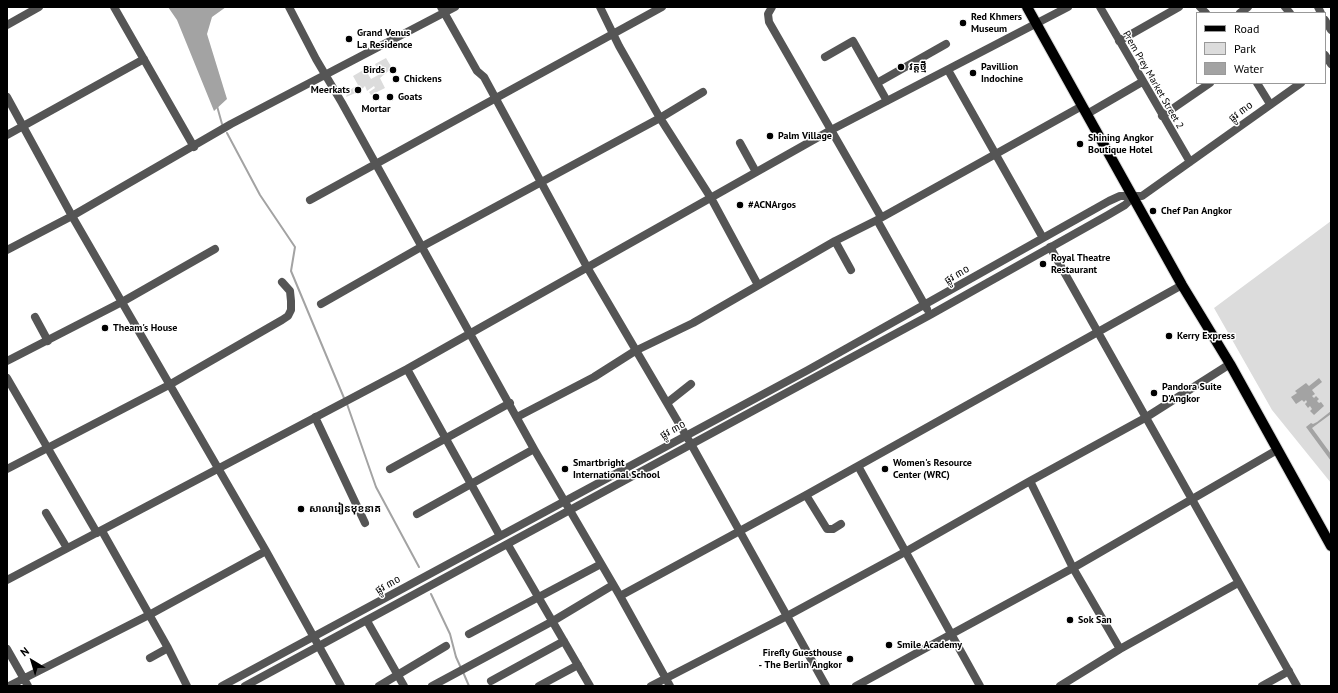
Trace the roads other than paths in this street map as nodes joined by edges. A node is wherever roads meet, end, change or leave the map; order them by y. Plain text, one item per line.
1 (39, 7) edge
2 (114, 7) edge
3 (289, 7) edge
4 (455, 7) edge
5 (600, 7) edge
6 (662, 7) edge
7 (772, 7) edge
8 (1027, 7) edge
9 (1068, 7) edge
10 (1100, 7) edge
11 (1179, 7) edge
12 (443, 10) edge
13 (1036, 24) junction
14 (7, 25) edge
15 (613, 34) junction
16 (1119, 41) junction
17 (946, 44) dead end
18 (825, 58) dead end
19 (144, 59) junction
20 (948, 70) junction
21 (326, 75) junction
22 (1142, 82) junction
23 (877, 83) junction
24 (1209, 84) edge
25 (1258, 84) edge
26 (1300, 84) edge
27 (703, 92) dead end
28 (7, 97) edge
29 (496, 99) junction
30 (887, 101) junction
31 (1270, 104) junction
32 (1084, 110) junction
33 (1162, 116) junction
34 (660, 118) junction
35 (23, 126) junction
36 (831, 130) junction
37 (7, 135) edge
38 (740, 143) dead end
39 (194, 147) junction
40 (995, 154) junction
41 (1190, 162) junction
42 (376, 164) junction
43 (756, 172) junction
44 (541, 183) junction
45 (1134, 196) junction
46 (711, 198) junction
47 (310, 200) dead end
48 (72, 216) junction
49 (879, 218) junction
50 (1043, 238) junction
51 (835, 241) junction
52 (421, 247) junction
53 (1050, 247) junction
54 (214, 249) dead end
55 (7, 250) edge
56 (587, 267) junction
57 (851, 270) dead end
58 (282, 282) dead end
59 (758, 285) junction
60 (1182, 285) junction
61 (122, 302) junction
62 (321, 304) dead end
63 (924, 305) junction
64 (930, 315) junction
65 (35, 317) dead end
66 (1098, 332) junction
67 (470, 333) junction
68 (48, 341) junction
69 (635, 351) junction
70 (7, 360) edge
71 (1230, 364) junction
72 (407, 369) junction
73 (7, 378) edge
74 (691, 384) dead end
75 (169, 385) junction
76 (510, 403) junction
77 (667, 403) junction
78 (315, 417) junction
79 (517, 417) junction
80 (1145, 418) junction
81 (685, 435) junction
82 (445, 437) junction
83 (691, 444) junction
84 (48, 448) junction
85 (534, 449) junction
86 (1277, 450) junction
87 (858, 466) junction
88 (218, 468) junction
89 (7, 469) edge
90 (390, 469) dead end
91 (1030, 481) junction
92 (470, 484) junction
93 (806, 495) junction
94 (564, 500) junction
95 (1192, 501) junction
96 (570, 511) junction
97 (46, 513) dead end
98 (417, 514) dead end
99 (364, 523) dead end
100 (841, 524) dead end
101 (99, 532) junction
102 (740, 532) junction
103 (500, 536) junction
104 (508, 545) junction
105 (1331, 546) edge
106 (67, 548) junction
107 (266, 550) junction
108 (905, 552) junction
109 (601, 564) junction
110 (1073, 568) junction
111 (7, 580) edge
112 (1238, 583) junction
113 (613, 585) junction
114 (620, 596) junction
115 (539, 598) junction
116 (149, 615) junction
117 (787, 616) junction
118 (367, 621) junction
119 (554, 621) junction
120 (469, 634) dead end
121 (952, 634) junction
122 (313, 638) junction
123 (564, 641) junction
124 (446, 646) dead end
125 (168, 648) junction
126 (319, 648) junction
127 (7, 649) edge
128 (1120, 649) junction
129 (150, 658) dead end
130 (578, 664) junction
131 (1289, 671) junction
132 (398, 675) junction
133 (24, 678) junction
134 (491, 681) dead end
135 (668, 682) edge
136 (9, 686) edge
137 (28, 686) edge
138 (188, 686) edge
139 (222, 686) edge
140 (245, 686) edge
141 (341, 686) edge
142 (379, 686) edge
143 (404, 686) edge
144 (432, 686) edge
145 (539, 686) edge
146 (590, 686) edge
147 (652, 686) edge
148 (826, 686) edge
149 (856, 686) edge
150 (980, 686) edge
151 (1060, 686) edge
152 (1262, 686) edge
153 (1297, 686) edge

1 - 14 street
2 - 19 street
3 - 21 street
4 - 12 street
5 - 15 street
6 - 15 street
7 - 36 street
8 - 13 main road
9 - 13 street
10 - 16 street, Prem Prey Market Street 2
11 - 16 street
12 - 21 street
12 - 29 street
13 - 20 street
13 - 32 main road
15 - 29 street
15 - 34 street
16 - 22 street, Prem Prey Market Street 2
17 - 23 street
18 - 23 street
19 - 35 street
19 - 39 street
20 - 30 street
20 - 40 street
21 - 39 street
21 - 42 street
22 - 32 street
22 - 33 street, Prem Prey Market Street 2
23 - 30 street
24 - 33 street
25 - 31 street
26 - 31 street, ផ្លូវ ៣០
27 - 34 street
28 - 35 street
29 - 42 street
29 - 44 street
30 - 36 street
31 - 41 street, ផ្លូវ ៣០
32 - 40 street
32 - 45 main road
33 - 41 street, Prem Prey Market Street 2
34 - 44 street
34 - 46 street
35 - 37 street
35 - 48 street
36 - 43 street
36 - 49 street
38 - 43 street
39 - 48 street
40 - 49 street
40 - 50 street
41 - 45 street, ផ្លូវ ៣០
42 - 47 street
42 - 52 street
43 - 46 street
44 - 52 street
44 - 56 street
45 - 50 street, ផ្លូវ ៣០
45 - 53 street, ផ្លូវ ៣០
45 - 60 main road
46 - 56 street
46 - 59 street
48 - 55 street
48 - 61 street
49 - 51 street
49 - 63 street
50 - 63 street, ផ្លូវ ៣០
51 - 57 street
51 - 59 street
52 - 62 street
52 - 67 street
53 - 64 street, ផ្លូវ ៣០
53 - 66 street
54 - 61 street
56 - 67 street
56 - 69 street
58 - 75 street
59 - 69 street
60 - 66 street
60 - 71 main road
61 - 68 street
61 - 75 street
63 - 64 street
63 - 81 street, ផ្លូវ ៣០
64 - 83 street, ផ្លូវ ៣០
65 - 68 street
66 - 80 street
66 - 87 street
67 - 72 street
67 - 76 street
68 - 70 street
69 - 77 street
69 - 79 street
71 - 80 street
71 - 86 main road
72 - 78 street
72 - 82 street
73 - 84 street
74 - 77 street
75 - 84 street
75 - 88 street
76 - 79 street
76 - 82 street
77 - 81 street
78 - 88 street
78 - 99 street
79 - 85 street
80 - 91 street
80 - 95 street
81 - 83 street
81 - 94 street, ផ្លូវ ៣០
82 - 90 street
82 - 92 street
83 - 96 street, ផ្លូវ ៣០
83 - 102 street
84 - 89 street
84 - 101 street
85 - 92 street
85 - 94 street
86 - 95 street
86 - 105 main road
87 - 93 street
87 - 108 street
88 - 101 street
88 - 107 street
91 - 108 street
91 - 110 street
92 - 98 street
92 - 103 street
93 - 100 street
93 - 102 street
94 - 96 street
94 - 103 street, ផ្លូវ ៣០
95 - 110 street
95 - 112 street
96 - 104 street, ផ្លូវ ៣០
96 - 109 street
97 - 106 street
101 - 106 street
101 - 116 street
102 - 114 street
102 - 117 street
103 - 122 street, ផ្លូវ ៣០
104 - 115 street
104 - 118 street, ផ្លូវ ៣០
106 - 111 street
107 - 116 street
107 - 122 street
108 - 117 street
108 - 121 street
109 - 113 street
109 - 115 street
110 - 121 street
110 - 128 street
112 - 128 street
112 - 131 street
113 - 114 street
113 - 119 street
114 - 135 street
115 - 119 street
115 - 120 street
116 - 125 street
116 - 133 street
117 - 135 street
117 - 148 street
118 - 126 street, ផ្លូវ ៣០
118 - 132 street
119 - 123 street
119 - 144 street
121 - 149 street
121 - 150 street
122 - 126 street
122 - 139 street, ផ្លូវ ៣០
123 - 130 street
123 - 134 street
124 - 132 street
125 - 129 street
125 - 138 street
126 - 140 street, ផ្លូវ ៣០
126 - 141 street
127 - 133 street
128 - 151 street
130 - 145 street
130 - 146 street
131 - 152 street
131 - 153 street
132 - 142 street
132 - 143 street
133 - 136 street
133 - 137 street
135 - 147 street

